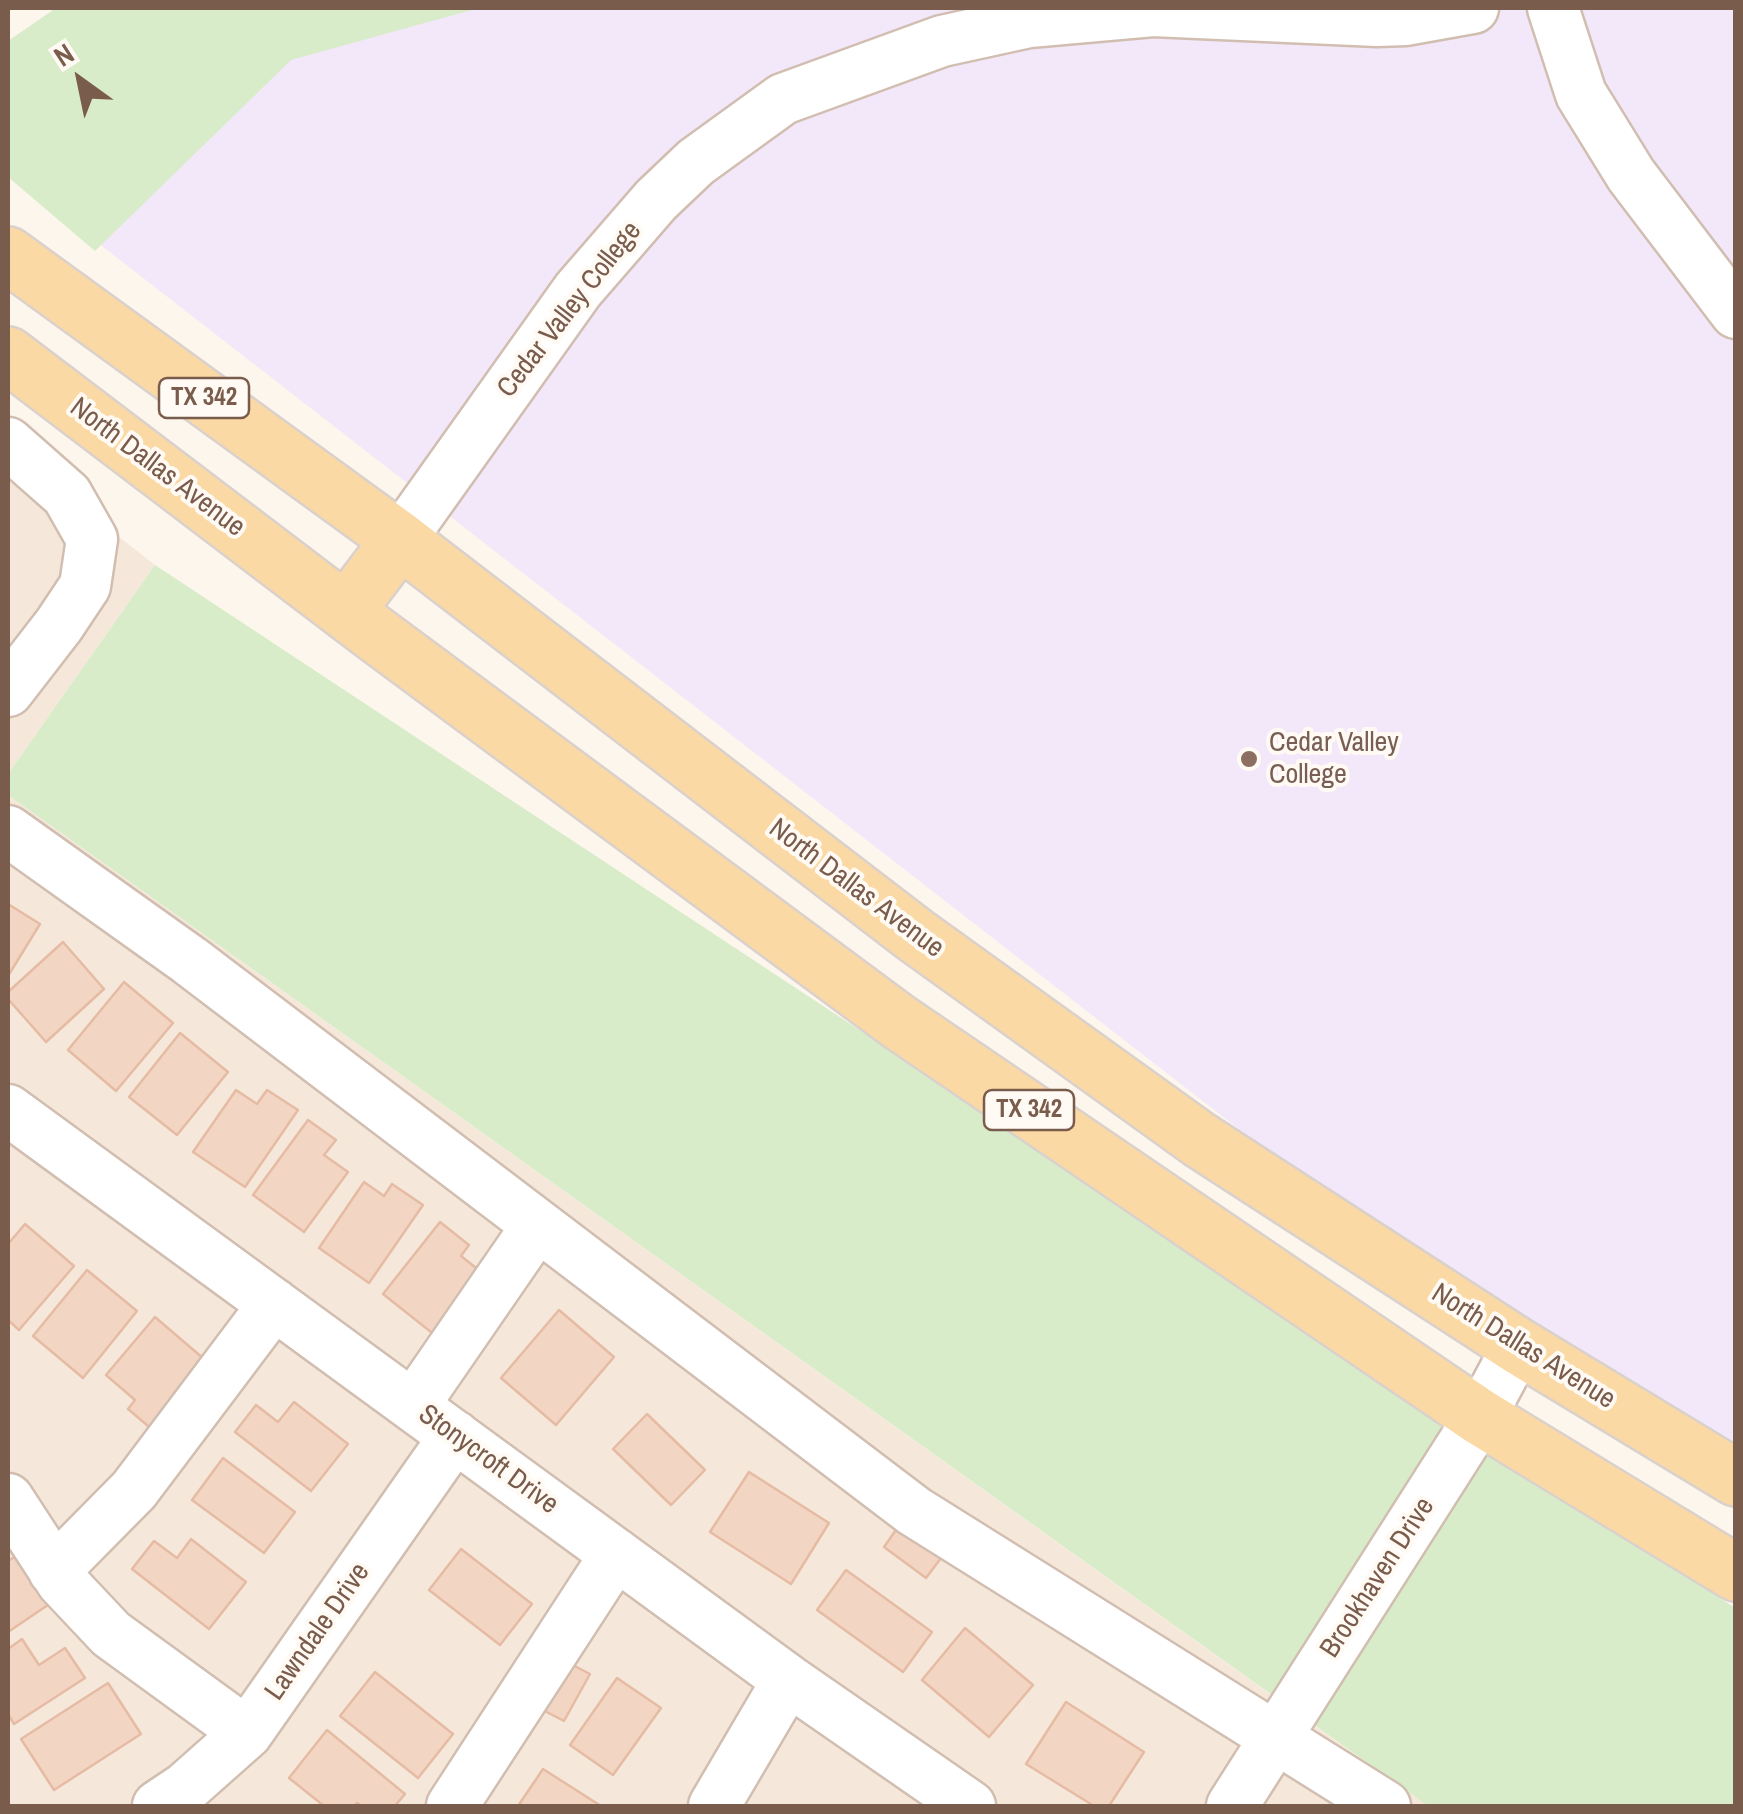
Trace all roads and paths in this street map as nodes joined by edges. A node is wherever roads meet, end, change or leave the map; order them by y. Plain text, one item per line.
1 (1472, 8) edge
2 (1553, 8) edge
3 (8, 255) edge
4 (1736, 313) edge
5 (8, 355) edge
6 (8, 443) edge
7 (400, 540) junction
8 (346, 611) junction
9 (8, 692) edge
10 (8, 831) edge
11 (8, 1110) edge
12 (537, 1226) junction
13 (274, 1304) junction
14 (1518, 1346) junction
15 (413, 1406) junction
16 (1480, 1417) junction
17 (455, 1436) junction
18 (1736, 1478) edge
19 (8, 1500) edge
20 (616, 1554) junction
21 (54, 1571) junction
22 (1736, 1573) edge
23 (788, 1680) junction
24 (246, 1733) junction
25 (1275, 1739) junction
26 (961, 1804) edge
27 (158, 1806) edge
28 (452, 1806) edge
29 (714, 1806) edge
30 (1232, 1806) edge
31 (1385, 1806) edge

1 - 7 street, Cedar Valley College
2 - 4 street
3 - 7 main road, North Dallas Avenue / TX 342
5 - 8 main road, North Dallas Avenue / TX 342
6 - 9 street
7 - 8 main road
7 - 14 main road, North Dallas Avenue / TX 342
8 - 16 main road, North Dallas Avenue / TX 342
10 - 12 street
11 - 13 street, Stonycroft Drive
12 - 15 street
12 - 25 street
13 - 15 street, Stonycroft Drive
13 - 21 street
14 - 16 street, Brookhaven Drive
14 - 18 main road, North Dallas Avenue / TX 342
15 - 17 street, Stonycroft Drive
16 - 22 main road, North Dallas Avenue / TX 342
16 - 25 street, Brookhaven Drive
17 - 20 street, Stonycroft Drive
17 - 24 street, Lawndale Drive
19 - 21 street
20 - 23 street, Stonycroft Drive
20 - 28 street
21 - 24 street
23 - 26 street, Stonycroft Drive
23 - 29 street
24 - 27 street, Lawndale Drive
25 - 30 street, Brookhaven Drive
25 - 31 street

